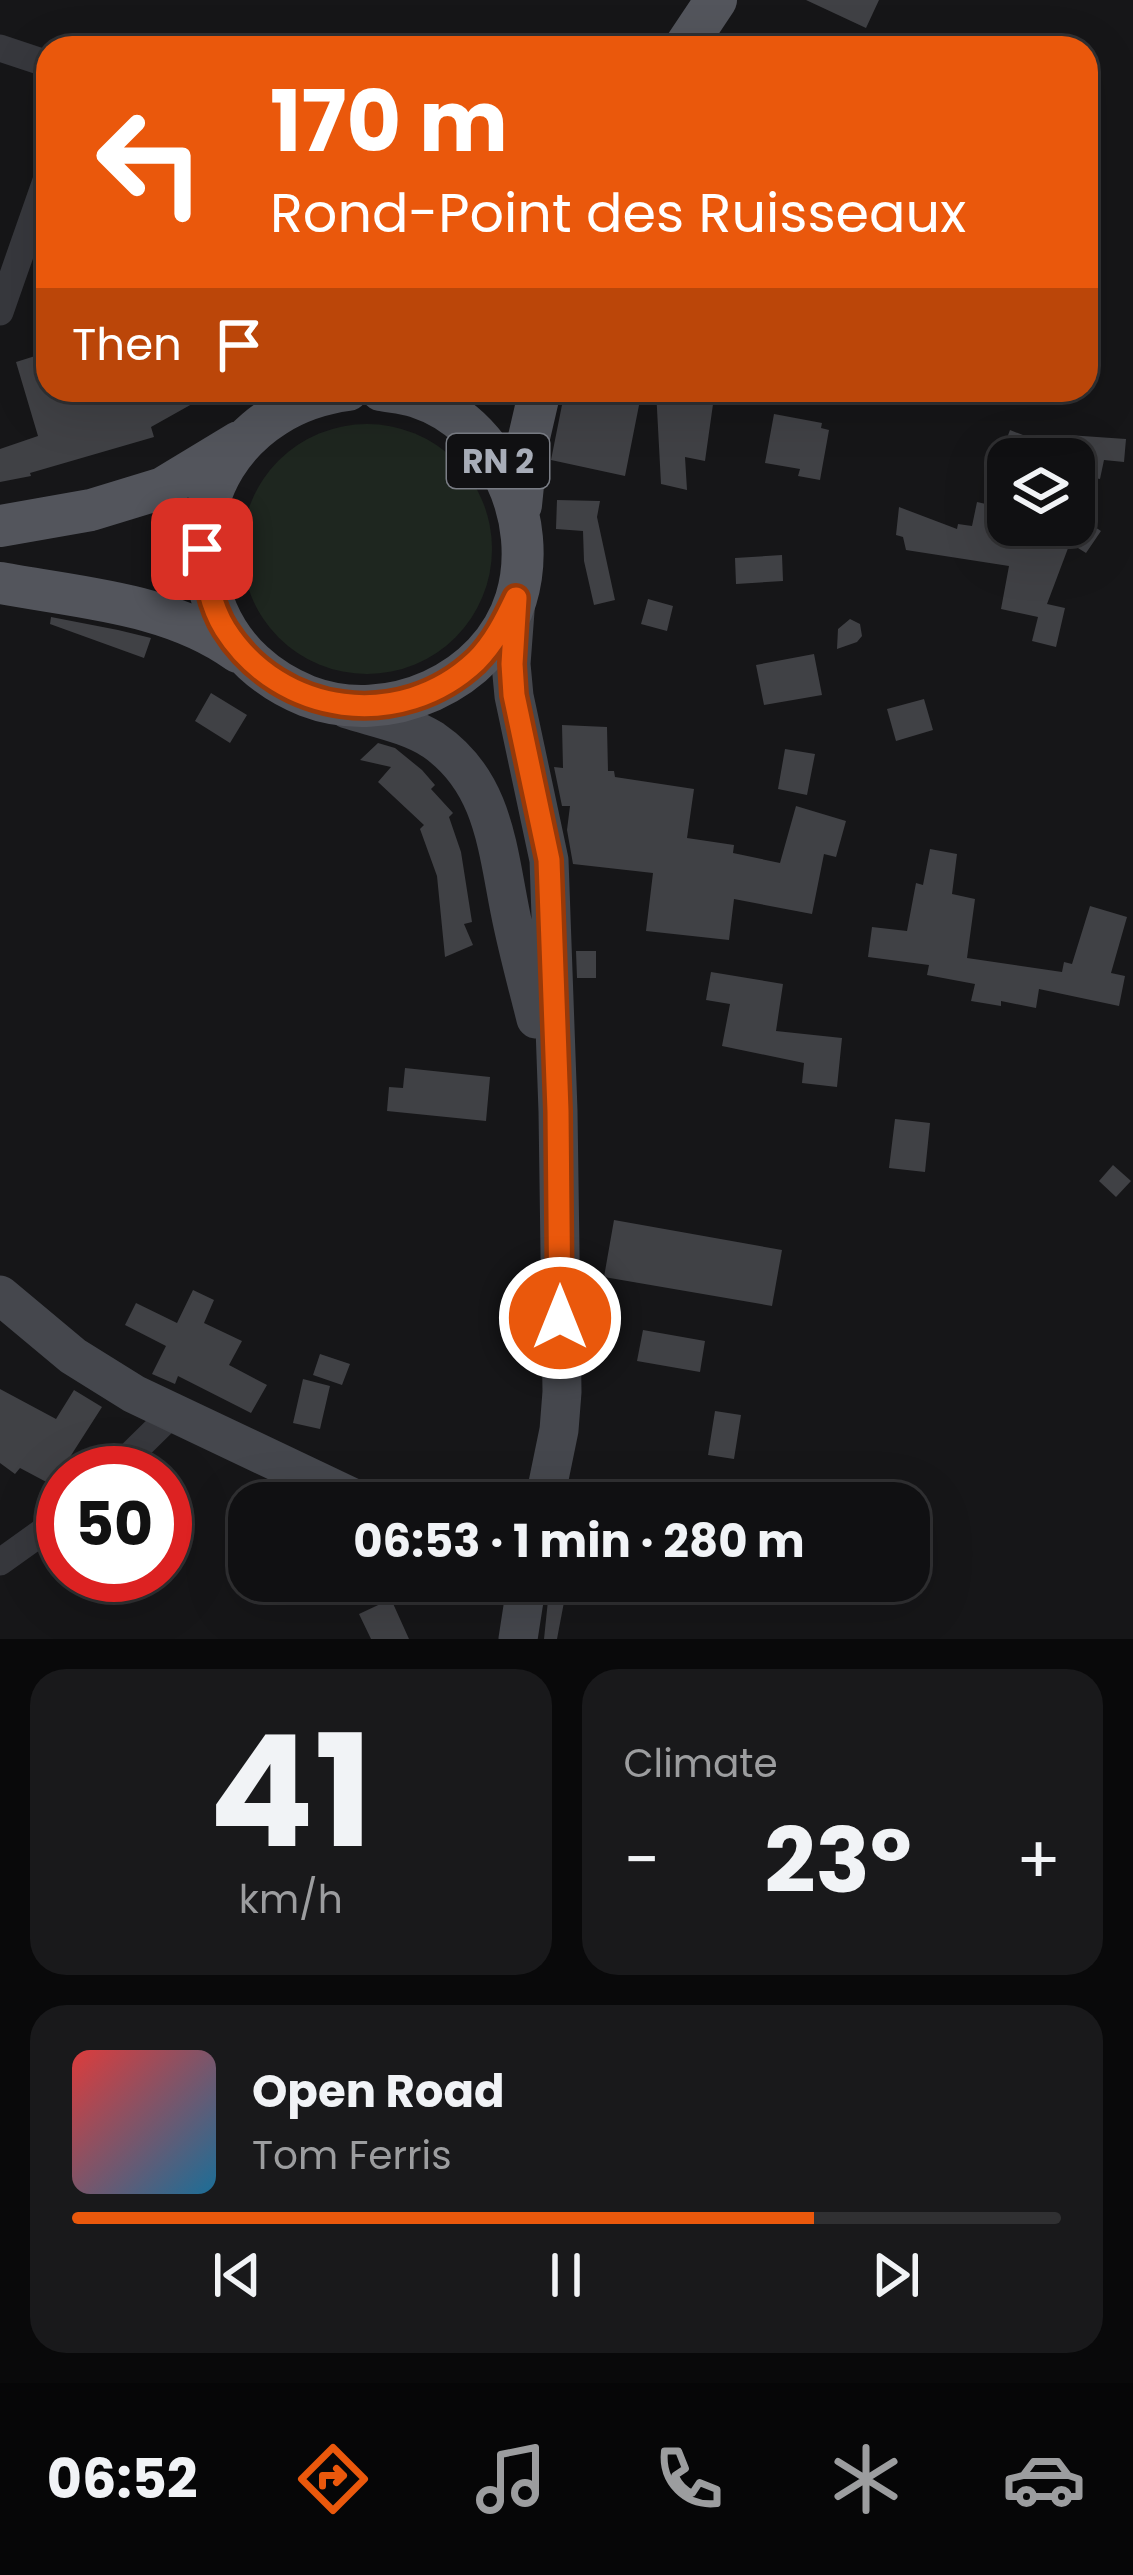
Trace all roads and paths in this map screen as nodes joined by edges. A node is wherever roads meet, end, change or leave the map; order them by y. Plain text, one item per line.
1 (716, 0) edge
2 (692, 36) edge
3 (0, 48) edge
4 (36, 60) edge
5 (36, 209) edge
6 (0, 312) edge
7 (301, 402) edge
8 (426, 402) edge
9 (537, 402) edge
10 (245, 438) junction
11 (520, 513) junction
12 (0, 526) edge
13 (0, 584) edge
14 (516, 598) junction
15 (249, 659) junction
16 (323, 702) junction
17 (558, 1111) junction
18 (0, 1295) edge
19 (174, 1412) junction
20 (139, 1446) edge
21 (320, 1482) edge
22 (548, 1482) edge
23 (36, 1536) edge
24 (0, 1562) edge
25 (521, 1602) edge
26 (518, 1639) edge

1 - 2 main road
3 - 4 street
5 - 6 street
7 - 10 main road, RN 2
8 - 11 main road, RN 2
9 - 11 main road, RN 2
10 - 12 main road, RN 2
10 - 15 main road, RN 2
11 - 14 main road, RN 2
13 - 15 main road, RN 2
14 - 16 main road, RN 2
14 - 17 main road
15 - 16 main road, RN 2
16 - 17 main road
17 - 22 main road
18 - 19 main road
19 - 20 street
19 - 21 main road
23 - 24 street
25 - 26 main road

